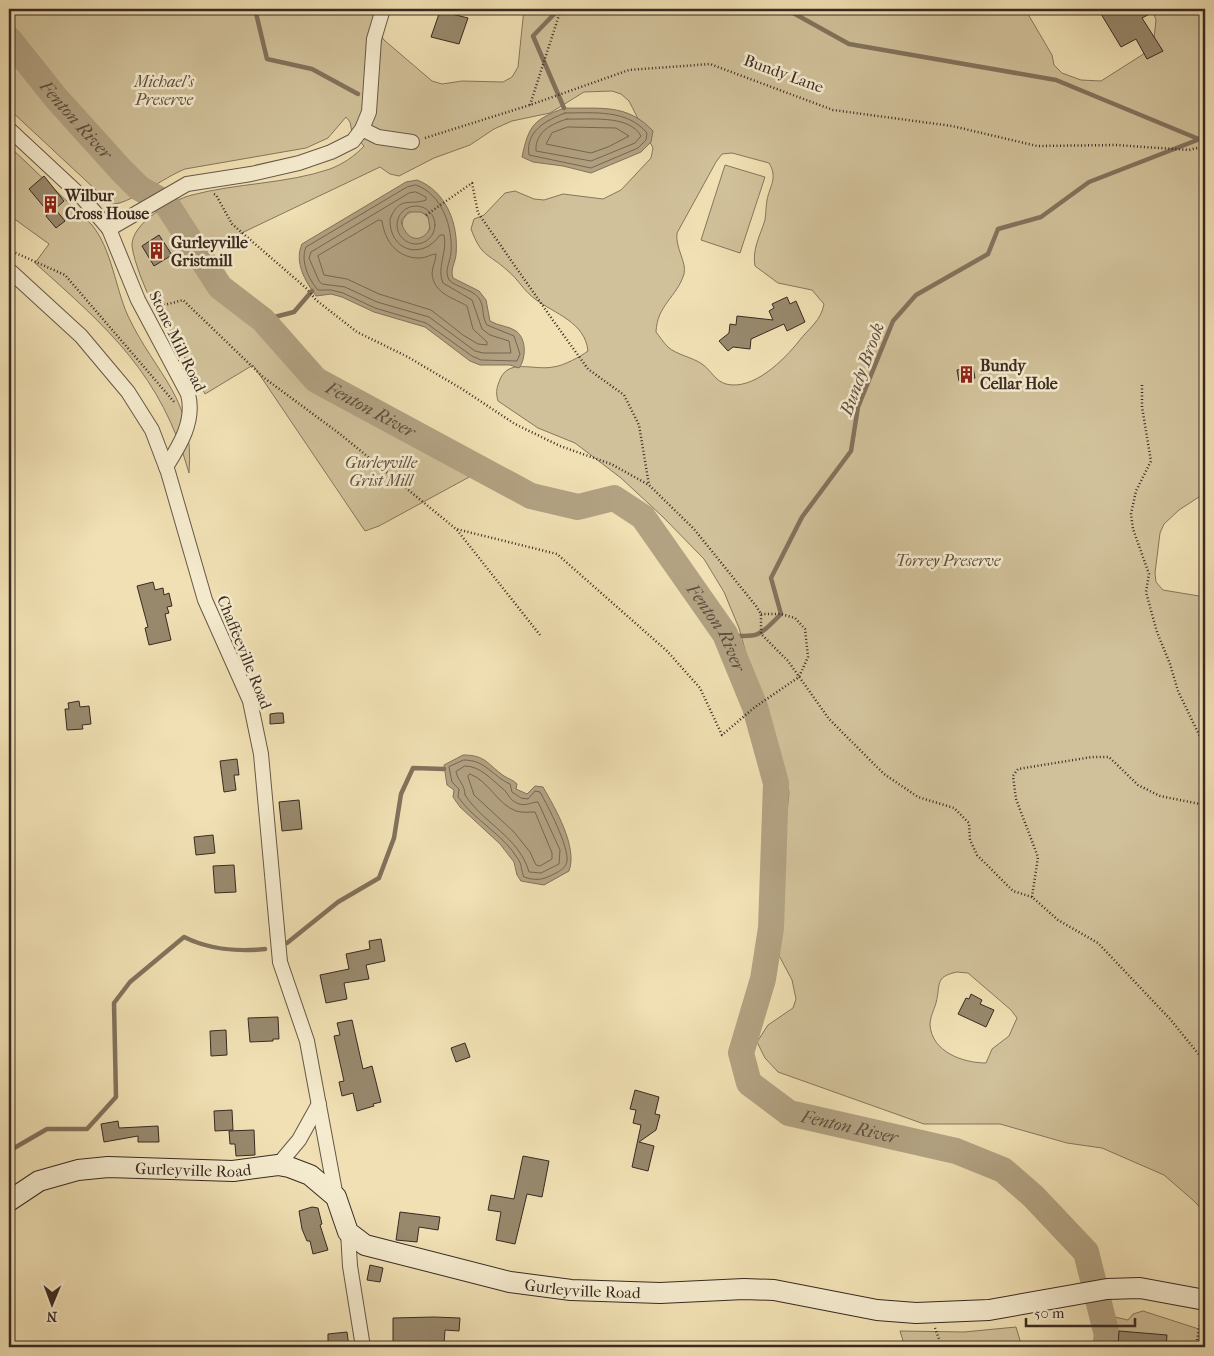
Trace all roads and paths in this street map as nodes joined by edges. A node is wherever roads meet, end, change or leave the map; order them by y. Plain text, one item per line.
1 (384, 9) edge
2 (561, 9) edge
3 (530, 105) junction
4 (362, 129) junction
5 (9, 130) edge
6 (412, 142) joint
7 (1205, 146) edge
8 (187, 184) junction
9 (426, 215) dead end
10 (108, 229) junction
11 (9, 250) edge
12 (9, 270) edge
13 (143, 310) junction
14 (1142, 385) dead end
15 (189, 419) junction
16 (166, 468) junction
17 (650, 485) junction
18 (456, 529) junction
19 (761, 614) junction
20 (540, 635) dead end
21 (799, 677) junction
22 (1205, 747) edge
23 (1205, 805) edge
24 (1032, 897) junction
25 (1205, 1062) edge
26 (319, 1104) junction
27 (278, 1165) junction
28 (336, 1197) junction
29 (9, 1201) edge
30 (348, 1232) junction
31 (1205, 1300) edge
32 (362, 1347) edge
33 (1196, 1347) edge

1 - 4 street
2 - 3 path
3 - 6 path, Bundy Lane
3 - 7 path, Bundy Lane
4 - 6 street
4 - 8 street
5 - 10 street, Stone Mill Road
8 - 10 street
8 - 17 path
9 - 17 path
10 - 13 street, Stone Mill Road
11 - 15 path
12 - 16 street, Chaffeeville Road
13 - 15 street, Stone Mill Road
13 - 18 path
14 - 22 path
15 - 16 street, Stone Mill Road
16 - 26 street, Chaffeeville Road
17 - 19 path
18 - 20 path
18 - 21 path
19 - 21 path
19 - 21 path
21 - 24 path
23 - 24 path
24 - 25 path
26 - 27 street
26 - 28 street, Chaffeeville Road
27 - 28 street, Gurleyville Road
27 - 29 street, Gurleyville Road
28 - 30 street, Gurleyville Road
30 - 31 street, Gurleyville Road
30 - 32 street
31 - 33 path

